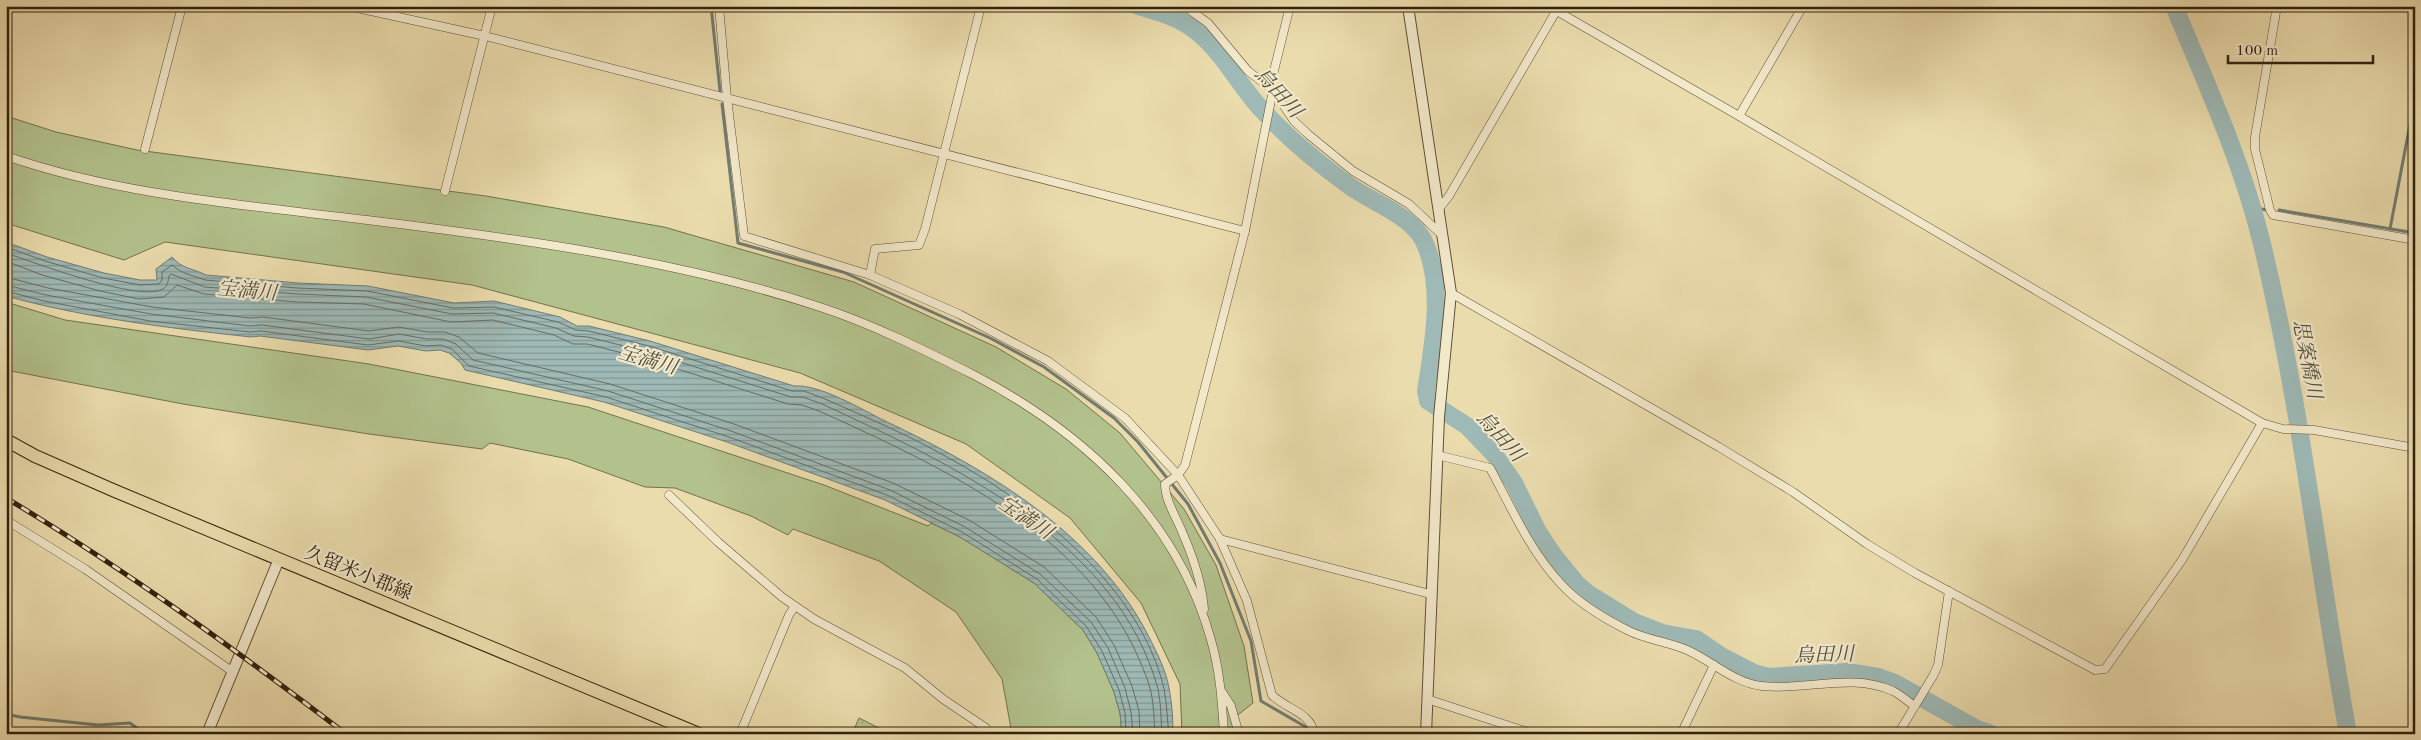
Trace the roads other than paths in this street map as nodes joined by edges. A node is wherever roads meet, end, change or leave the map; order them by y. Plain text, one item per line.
1 (182, 6) edge
2 (348, 6) edge
3 (492, 6) edge
4 (719, 6) edge
5 (981, 6) edge
6 (1184, 6) edge
7 (1290, 6) edge
8 (1408, 6) edge
9 (1548, 6) edge
10 (1803, 6) edge
11 (2277, 6) edge
12 (1558, 9) edge
13 (485, 36) junction
14 (1271, 88) junction
15 (727, 98) junction
16 (1739, 116) junction
17 (145, 149) dead end
18 (944, 153) junction
19 (6, 156) edge
20 (445, 191) dead end
21 (1438, 210) junction
22 (1245, 231) junction
23 (1442, 235) junction
24 (2415, 240) edge
25 (870, 275) junction
26 (1451, 293) junction
27 (2262, 422) junction
28 (6, 440) edge
29 (2415, 448) edge
30 (1437, 455) junction
31 (1178, 475) junction
32 (669, 495) dead end
33 (6, 520) edge
34 (1220, 539) junction
35 (279, 560) junction
36 (1949, 591) junction
37 (1430, 594) junction
38 (795, 606) junction
39 (1205, 619) junction
40 (1714, 665) junction
41 (233, 672) junction
42 (1221, 690) junction
43 (1427, 698) junction
44 (1917, 704) junction
45 (986, 728) dead end
46 (1314, 730) edge
47 (207, 734) edge
48 (699, 734) edge
49 (740, 734) edge
50 (1224, 734) edge
51 (1239, 734) edge
52 (1426, 734) edge
53 (1534, 734) edge
54 (1681, 734) edge
55 (1898, 734) edge

1 - 17 street
2 - 13 street
3 - 13 street
4 - 15 street
5 - 18 street
6 - 14 street
7 - 14 street
8 - 21 street
9 - 12 street
10 - 16 street
11 - 24 street
12 - 16 street
12 - 21 street
13 - 15 street
13 - 20 street
14 - 22 street
14 - 23 street
15 - 18 street
15 - 25 street
16 - 27 street
18 - 22 street
18 - 25 street
19 - 39 street
21 - 23 street
22 - 31 street
23 - 26 street
25 - 31 street
26 - 30 street
26 - 36 street
27 - 29 street
27 - 36 street
28 - 35 main road, 久留米小郡線
30 - 37 street
30 - 40 street
31 - 34 street
31 - 39 street
32 - 38 street
33 - 41 street
34 - 37 street
34 - 46 street
35 - 41 street
35 - 48 main road, 久留米小郡線
36 - 44 street
37 - 43 street
38 - 45 street
38 - 49 street
39 - 42 street
40 - 44 street
40 - 54 street
41 - 47 street
42 - 50 street
42 - 51 street
43 - 52 street
43 - 53 street
44 - 55 street

